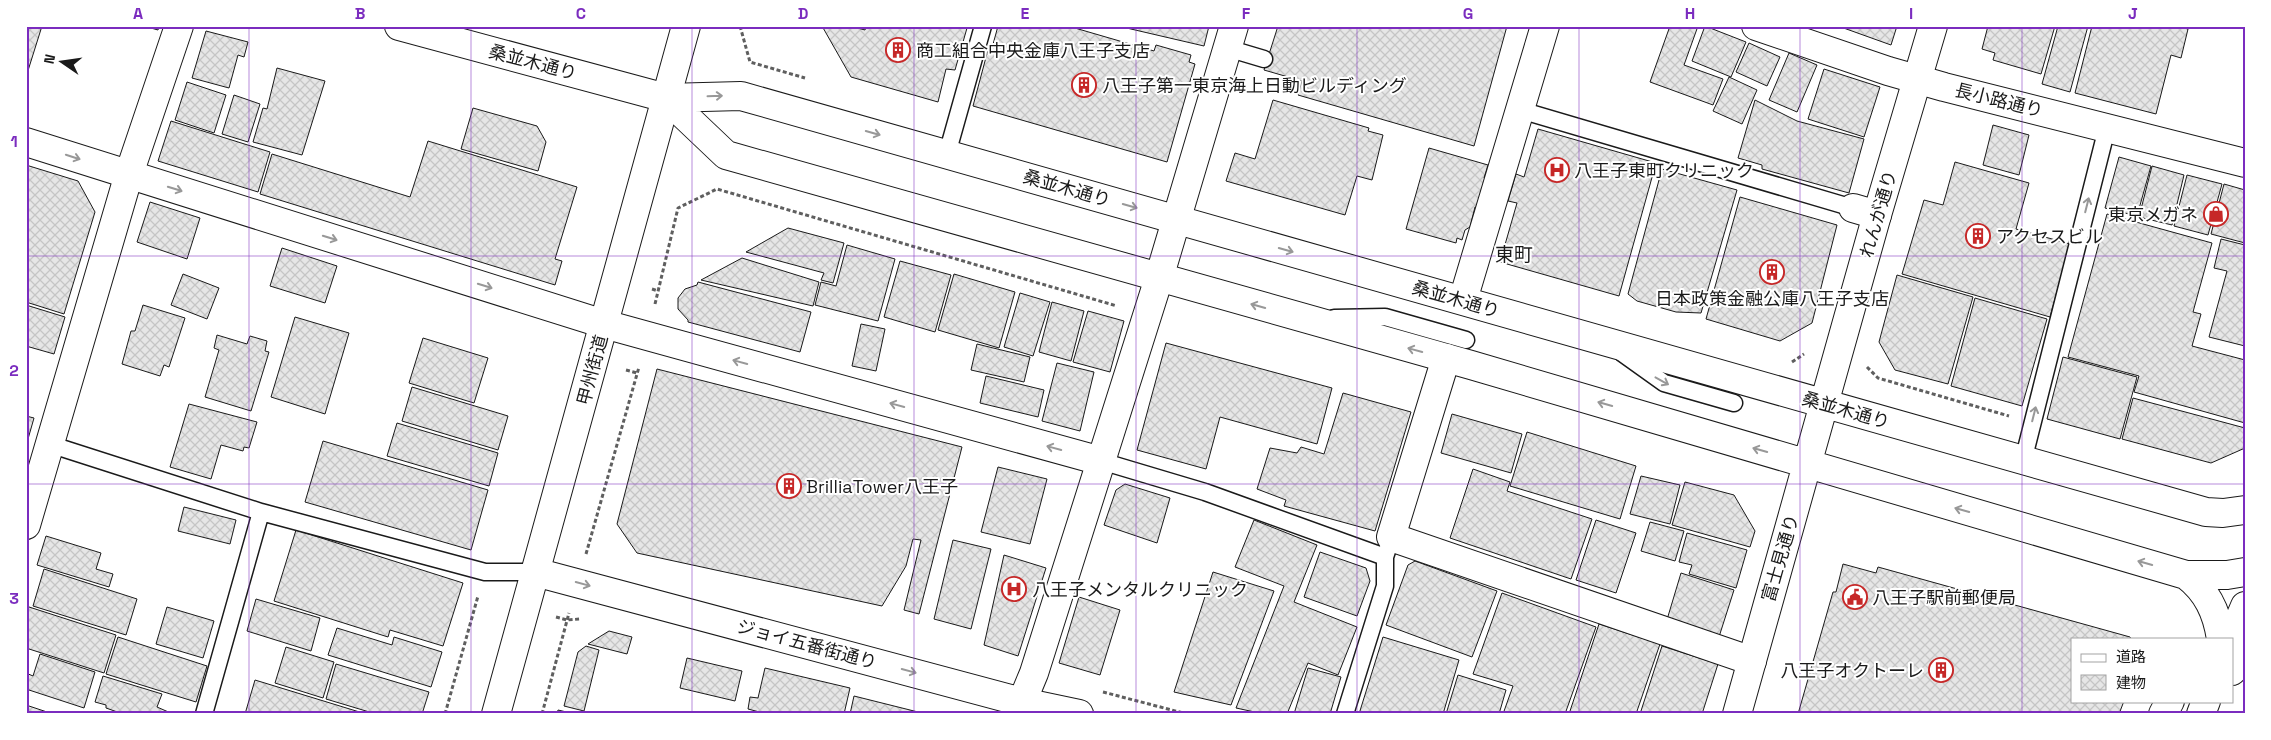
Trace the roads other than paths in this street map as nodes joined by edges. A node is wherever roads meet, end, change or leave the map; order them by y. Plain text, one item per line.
1 (180, 26) edge
2 (399, 26) edge
3 (686, 26) edge
4 (983, 26) edge
5 (1545, 26) edge
6 (1756, 26) edge
7 (1933, 26) edge
8 (1230, 37) edge
9 (1264, 59) dead end
10 (1918, 79) junction
11 (666, 98) junction
12 (1520, 110) junction
13 (2107, 128) junction
14 (26, 142) edge
15 (947, 154) junction
16 (2245, 163) edge
17 (129, 174) junction
18 (1865, 212) junction
19 (1175, 219) junction
20 (1158, 278) junction
21 (1463, 300) junction
22 (1304, 319) junction
23 (604, 324) junction
24 (1466, 340) dead end
25 (1608, 342) junction
26 (1446, 358) junction
27 (1824, 403) junction
28 (1734, 404) dead end
29 (49, 444) junction
30 (1101, 461) junction
31 (2023, 461) junction
32 (1807, 464) junction
33 (2245, 510) edge
34 (261, 512) junction
35 (26, 525) edge
36 (1388, 547) junction
37 (536, 572) junction
38 (2245, 572) edge
39 (2186, 574) junction
40 (2245, 606) edge
41 (2236, 639) edge
42 (2234, 655) edge
43 (1752, 661) junction
44 (2169, 702) edge
45 (2206, 702) edge
46 (1019, 708) edge
47 (204, 714) edge
48 (496, 714) edge
49 (1079, 714) edge
50 (1345, 714) edge
51 (1737, 714) edge
52 (2163, 714) edge
53 (2201, 714) edge

1 - 17 main road
2 - 11 main road, 桑並木通り
3 - 11 main road, 甲州街道
4 - 15 lane
5 - 12 main road
6 - 10 main road, 長小路通り
7 - 10 main road, れんが通り
8 - 9 lane
8 - 19 main road
10 - 13 main road, 長小路通り
10 - 18 main road, れんが通り
11 -> 15 main road, 桑並木通り
11 - 20 main road, 桑並木通り
11 - 23 main road, 甲州街道
12 - 18 lane
12 - 21 main road
13 - 16 main road, 長小路通り
31 -> 13 lane
14 -> 17 main road
15 -> 19 main road, 桑並木通り
17 -> 23 main road
17 - 29 main road
18 - 27 main road, れんが通り
19 - 20 main road
19 -> 21 main road, 桑並木通り
22 -> 20 main road, 桑並木通り
20 - 30 main road
21 - 25 main road, 桑並木通り
22 - 24 lane
26 -> 22 main road, 桑並木通り
30 -> 23 main road
23 - 37 main road, 甲州街道
25 - 27 main road, 桑並木通り
25 -> 28 lane
32 -> 26 main road, 桑並木通り
26 - 36 main road
27 - 31 main road, 桑並木通り
27 - 32 main road, 富士見通り
29 - 34 lane
29 - 35 main road
30 - 36 lane
30 - 46 main road
31 - 33 main road, 桑並木通り
39 -> 32 main road, 桑並木通り
32 - 43 main road, 富士見通り
34 - 37 lane
34 - 47 lane
36 - 43 main road
36 - 50 lane
37 -> 46 main road, ジョイ五番街通り
37 - 48 main road, 甲州街道
38 - 39 main road
39 - 41 main road
40 - 41 main road
41 - 42 main road
43 - 51 main road, 富士見通り
44 - 52 main road
45 - 53 main road
46 - 49 main road, ジョイ五番街通り

